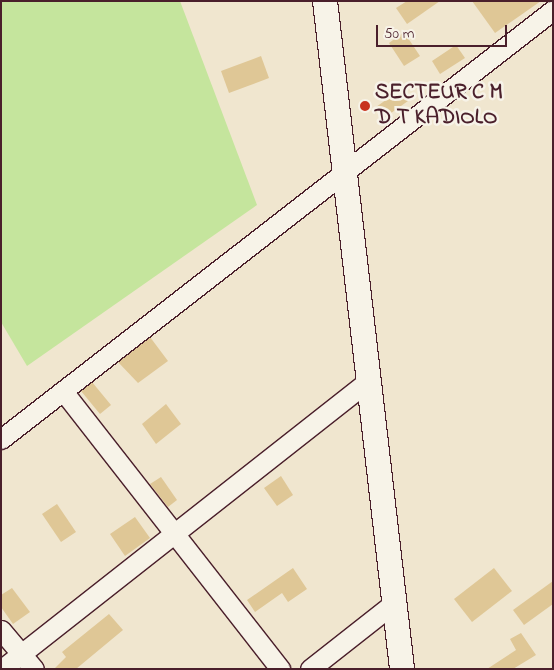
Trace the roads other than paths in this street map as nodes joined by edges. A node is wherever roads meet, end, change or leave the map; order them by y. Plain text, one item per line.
1 (325, 1) edge
2 (553, 10) edge
3 (345, 172) junction
4 (369, 380) junction
5 (63, 391) junction
6 (1, 439) edge
7 (174, 533) junction
8 (394, 602) junction
9 (1, 630) edge
10 (21, 654) junction
11 (2, 669) edge
12 (34, 669) edge
13 (280, 669) edge
14 (310, 669) edge
15 (402, 669) edge

1 - 3 street
2 - 3 street
3 - 4 street
3 - 5 street
4 - 7 street
4 - 8 street
5 - 6 street
5 - 7 street
7 - 10 street
7 - 13 street
8 - 14 street
8 - 15 street
9 - 10 street
10 - 11 street
10 - 12 street

